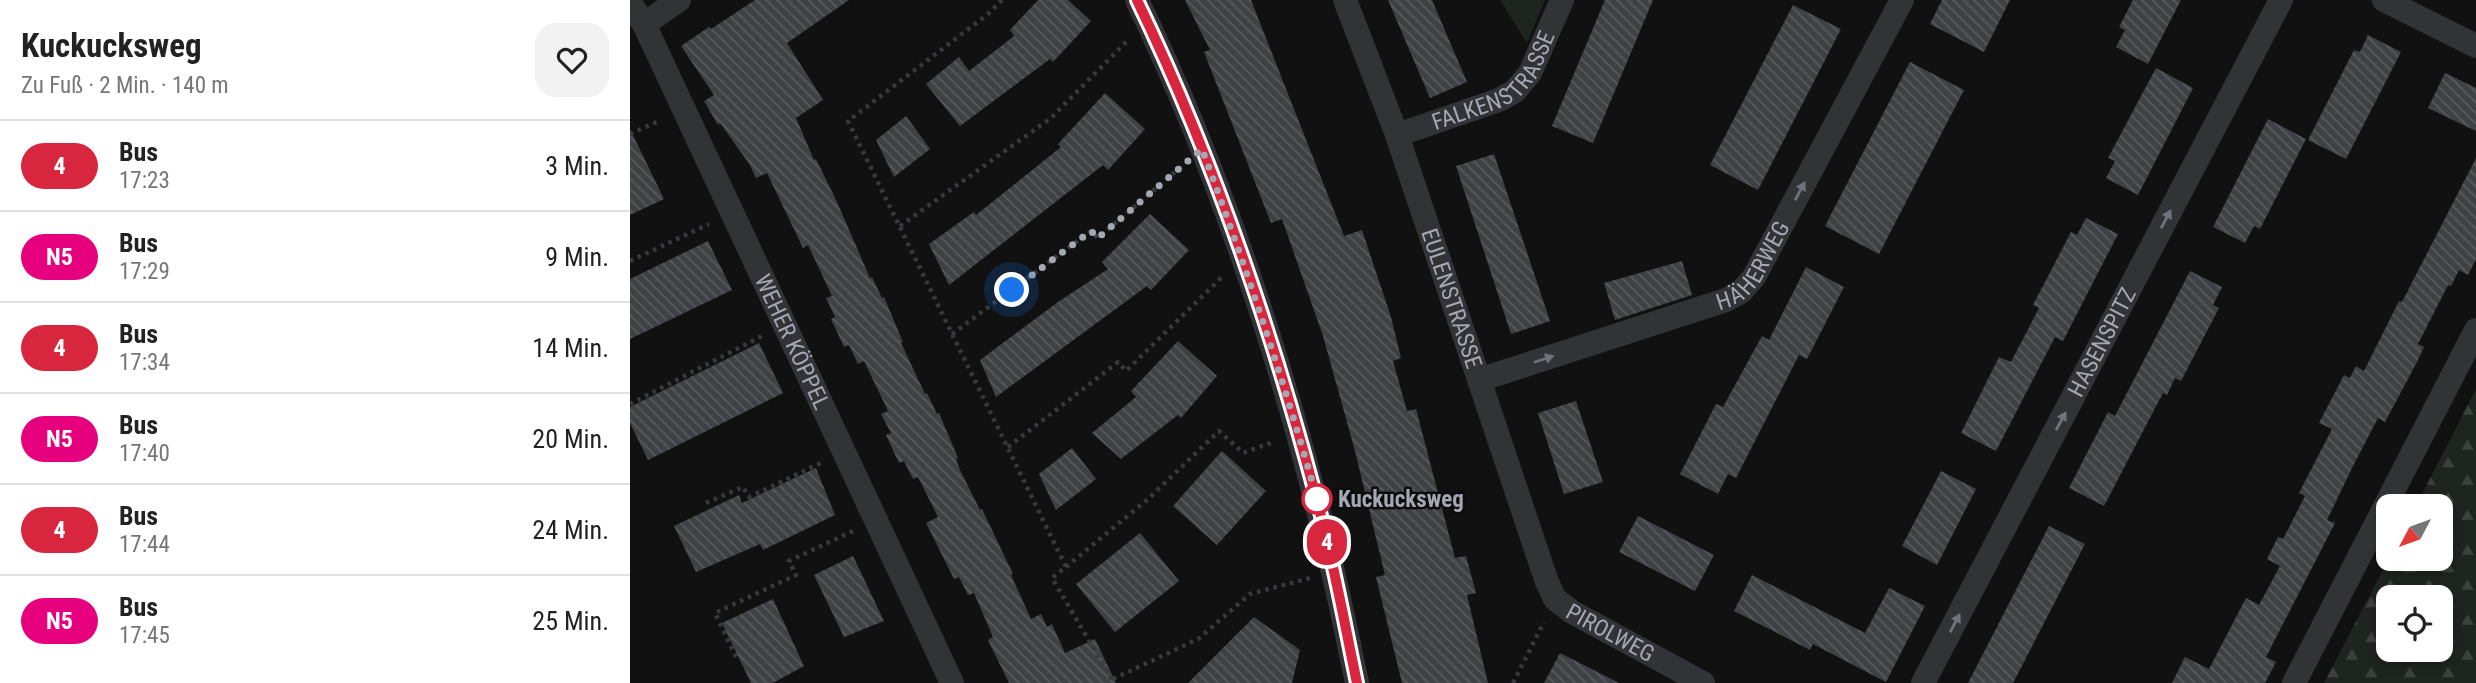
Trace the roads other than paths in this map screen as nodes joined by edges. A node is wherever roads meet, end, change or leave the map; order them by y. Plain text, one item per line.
1 (679, 0) edge
2 (1345, 0) edge
3 (1562, 0) edge
4 (1902, 0) edge
5 (2281, 0) edge
6 (2384, 0) edge
7 (630, 3) edge
8 (1142, 10) edge
9 (644, 24) junction
10 (2476, 46) edge
11 (1397, 135) junction
12 (2476, 330) edge
13 (1479, 380) junction
14 (1555, 599) joint
15 (953, 683) edge
16 (1357, 683) edge
17 (1703, 683) edge
18 (1923, 683) edge
19 (2294, 683) edge

1 - 9 street
2 - 11 street, EULENSTRASSE
3 - 11 street, FALKENSTRASSE
13 -> 4 street, HÄHERWEG
18 -> 5 street, HASENSPITZ
6 - 10 street
7 - 9 street, WEHER KÖPPEL
8 - 16 street
9 - 15 street, WEHER KÖPPEL
11 - 13 street, EULENSTRASSE
12 - 19 street
13 - 14 street, EULENSTRASSE
14 - 17 street, PIROLWEG

